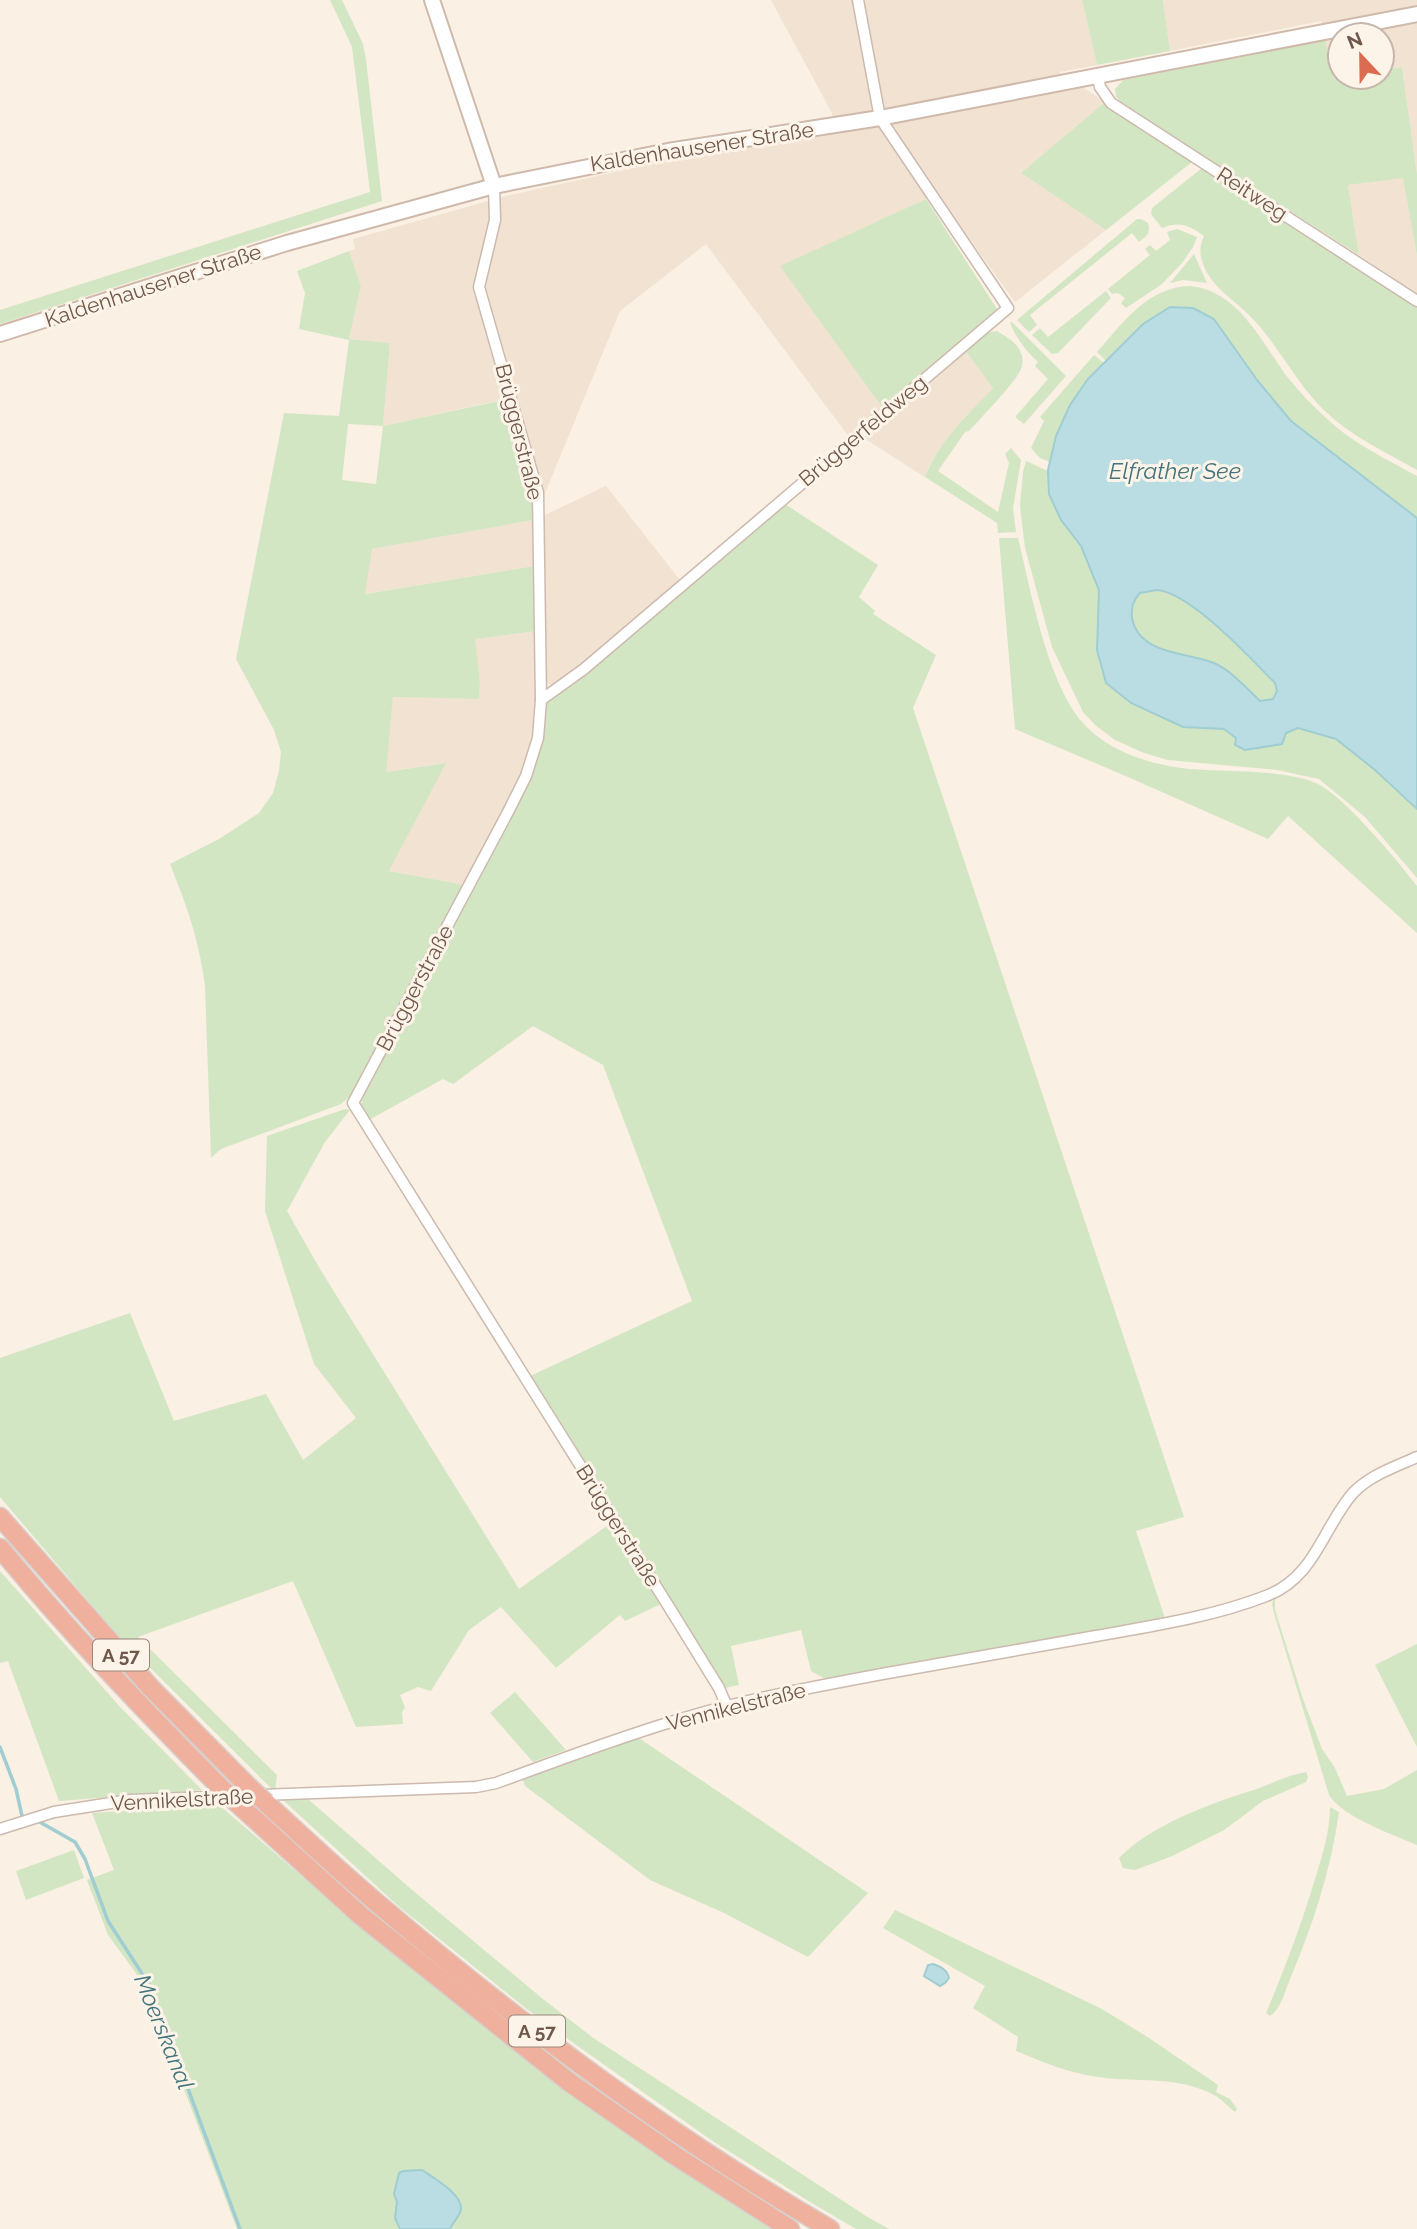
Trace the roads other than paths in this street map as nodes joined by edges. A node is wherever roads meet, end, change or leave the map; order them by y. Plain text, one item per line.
1 (432, 0) edge
2 (858, 0) edge
3 (1417, 14) edge
4 (1098, 76) junction
5 (880, 118) junction
6 (494, 186) junction
7 (1417, 301) edge
8 (0, 334) edge
9 (541, 700) junction
10 (1417, 1457) edge
11 (0, 1517) edge
12 (0, 1548) edge
13 (727, 1707) junction
14 (0, 1829) edge
15 (790, 2229) edge
16 (830, 2229) edge

1 - 6 main road
2 - 5 street
3 - 4 main road, Kaldenhausener Straße
4 - 5 main road, Kaldenhausener Straße
4 - 7 street, Reitweg
5 - 6 main road, Kaldenhausener Straße
5 - 9 street, Brüggerfeldweg
6 - 8 main road, Kaldenhausener Straße
6 - 9 street, Brüggerstraße
9 - 13 street, Brüggerstraße
10 - 13 street, Vennikelstraße
11 - 16 highway, A 57, bridge
12 - 15 highway, A 57, bridge
13 - 14 street, Vennikelstraße

